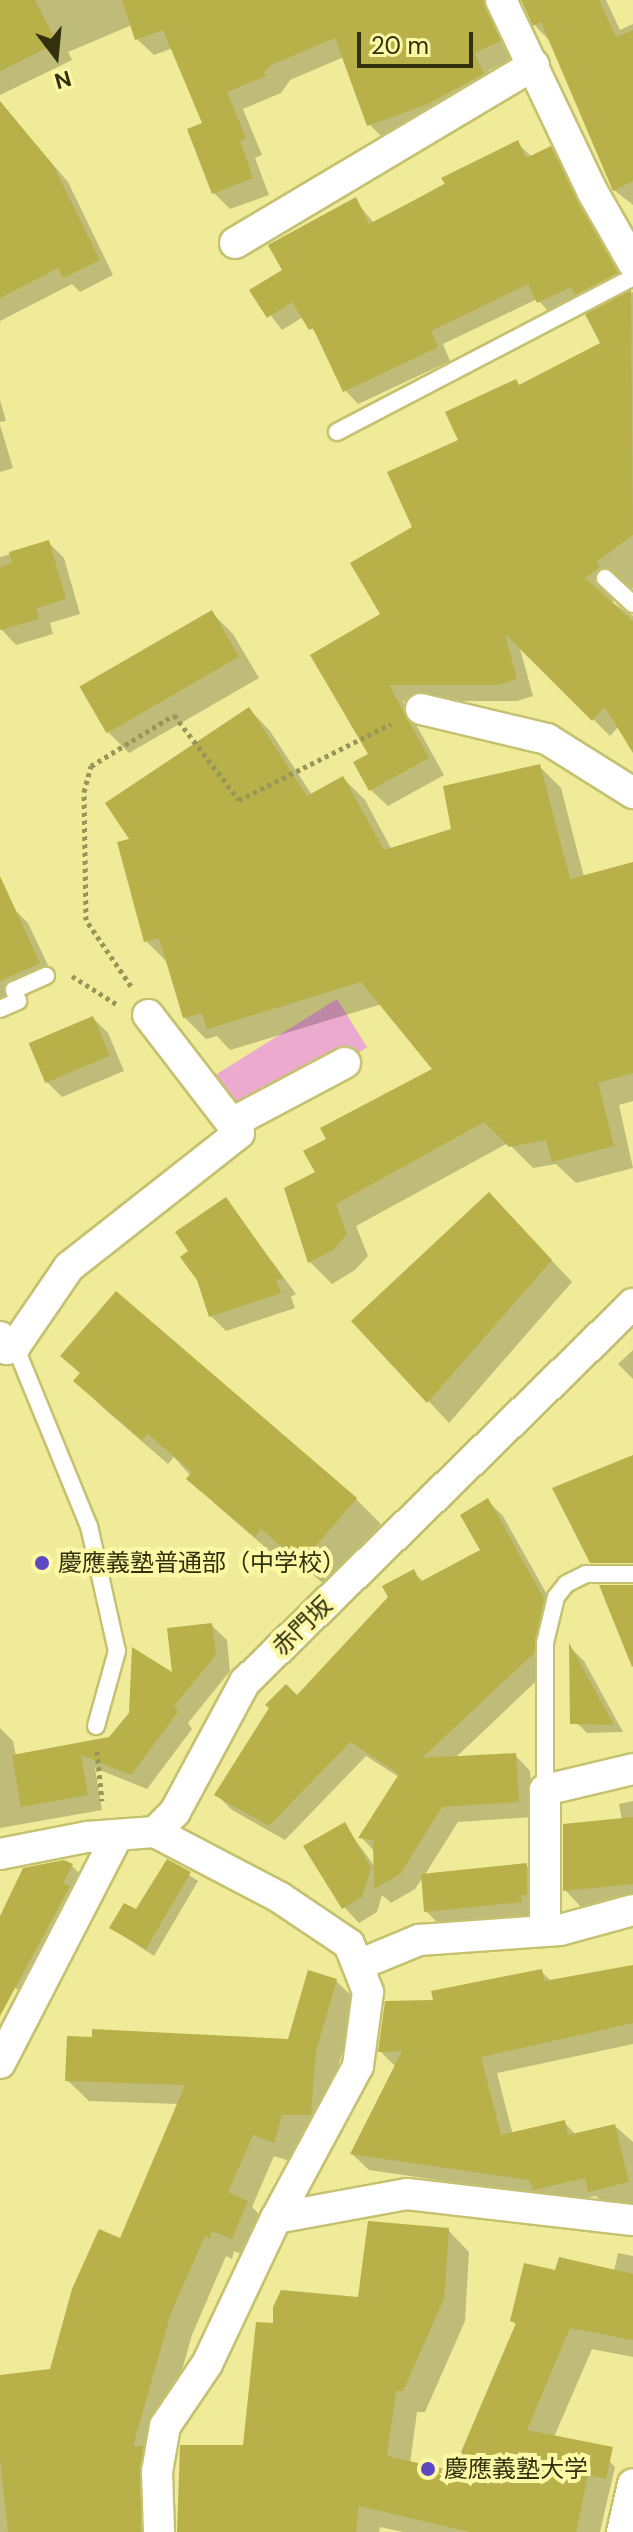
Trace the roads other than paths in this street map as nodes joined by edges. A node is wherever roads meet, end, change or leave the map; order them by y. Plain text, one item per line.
1 (501, 0) edge
2 (534, 65) junction
3 (235, 243) dead end
4 (633, 263) edge
5 (633, 277) edge
6 (337, 432) dead end
7 (605, 578) dead end
8 (633, 604) edge
9 (421, 709) road end
10 (633, 793) edge
11 (46, 976) road end
12 (0, 1009) edge
13 (148, 1015) road end
14 (345, 1063) dead end
15 (232, 1123) junction
16 (633, 1304) edge
17 (8, 1341) edge
18 (633, 1574) edge
19 (96, 1726) road end
20 (633, 1769) edge
21 (545, 1790) junction
22 (110, 1831) junction
23 (155, 1832) junction
24 (0, 1854) edge
25 (633, 1910) edge
26 (545, 1931) junction
27 (361, 1964) junction
28 (0, 2063) edge
29 (276, 2218) junction
30 (633, 2220) edge
31 (633, 2484) edge
32 (159, 2532) edge
33 (622, 2532) edge

1 - 2 street
2 - 3 street
2 - 4 street
5 - 6 lane
7 - 8 lane
9 - 10 street
11 - 12 lane
13 - 15 street
14 - 15 street
15 - 17 street
16 - 23 street, 赤門坂
17 - 19 lane
18 - 21 lane
20 - 21 street
21 - 26 street
22 - 23 street
22 - 24 street
22 - 28 street
23 - 27 street
25 - 26 street
26 - 27 street
27 - 29 street
29 - 30 street
29 - 32 street
31 - 33 street

